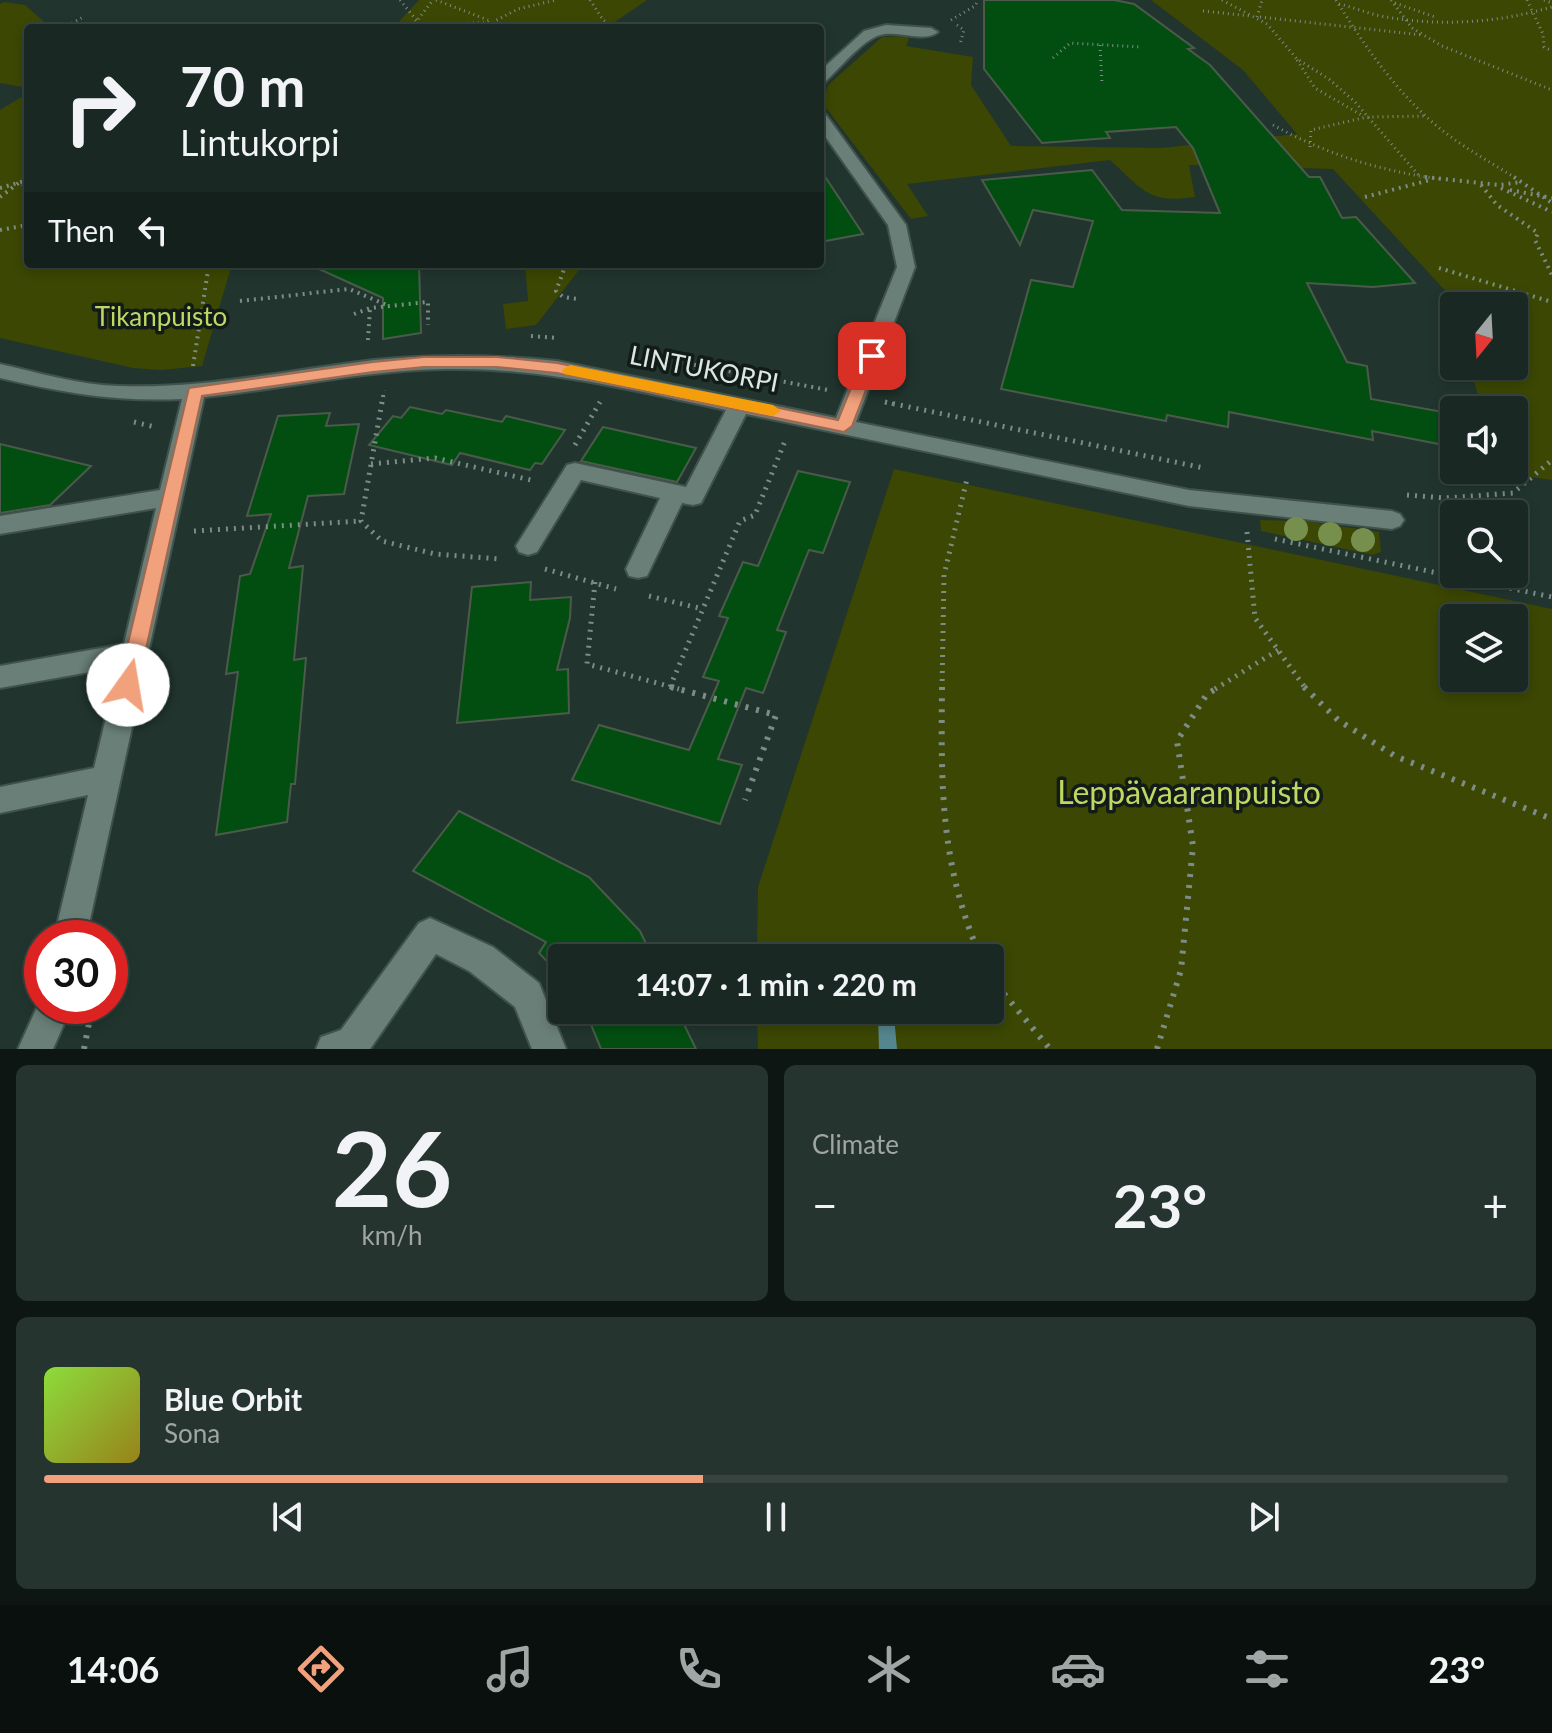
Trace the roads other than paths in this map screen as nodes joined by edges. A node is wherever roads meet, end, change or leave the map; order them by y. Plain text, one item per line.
1 (931, 32) road end
2 (824, 75) edge
3 (824, 124) edge
4 (0, 371) edge
5 (193, 382) junction
6 (735, 414) junction
7 (844, 426) junction
8 (674, 494) junction
9 (170, 497) junction
10 (1392, 520) dead end
11 (0, 525) edge
12 (531, 556) road end
13 (638, 569) dead end
14 (135, 653) junction
15 (0, 677) edge
16 (107, 778) junction
17 (0, 800) edge
18 (74, 920) edge
19 (47, 1024) edge
20 (35, 1049) edge
21 (333, 1049) edge
22 (549, 1049) edge

1 - 2 street
3 - 7 street
4 - 5 street, LINTUKORPI
5 - 6 street, LINTUKORPI
5 - 9 street
6 - 7 street, LINTUKORPI
6 - 8 street
7 - 10 street, LINTUKORPI
8 - 12 street
8 - 13 street
9 - 11 street
9 - 14 street
14 - 15 street
14 - 16 street
16 - 17 street
16 - 18 street
19 - 20 street
21 - 22 street

